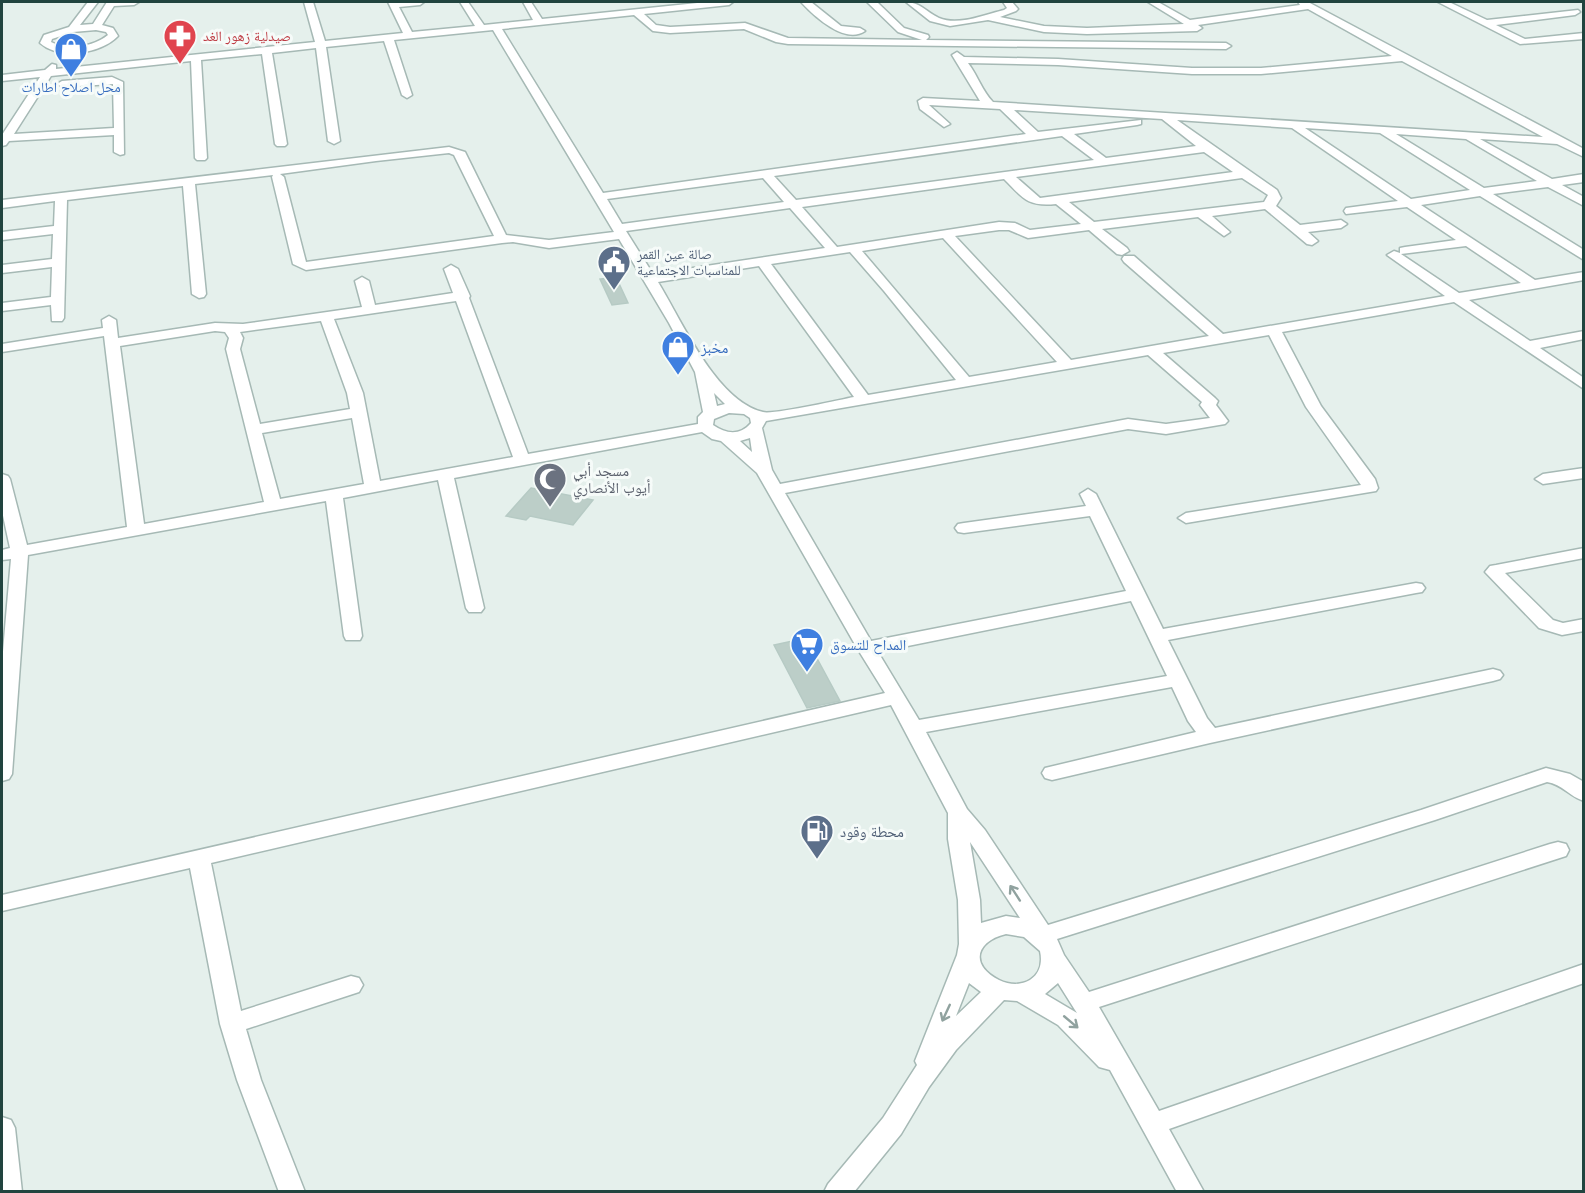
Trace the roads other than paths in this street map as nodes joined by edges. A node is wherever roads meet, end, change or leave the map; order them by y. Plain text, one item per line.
1 (93, 2) edge
2 (111, 2) edge
3 (134, 2) edge
4 (308, 2) edge
5 (420, 2) edge
6 (464, 2) edge
7 (527, 2) edge
8 (710, 2) edge
9 (729, 2) edge
10 (806, 2) edge
11 (872, 2) edge
12 (910, 2) edge
13 (1007, 2) edge
14 (1152, 2) edge
15 (1445, 2) edge
16 (1461, 2) edge
17 (393, 3) edge
18 (1306, 4) edge
19 (635, 11) junction
20 (1575, 12) dead end
21 (987, 17) junction
22 (539, 21) junction
23 (1486, 23) junction
24 (1192, 25) junction
25 (496, 26) junction
26 (96, 27) junction
27 (481, 28) junction
28 (72, 29) junction
29 (901, 30) junction
30 (409, 36) junction
31 (1584, 36) edge
32 (388, 38) junction
33 (946, 42) junction
34 (321, 45) junction
35 (77, 48) junction
36 (267, 50) junction
37 (48, 55) junction
38 (196, 58) junction
39 (1404, 58) junction
40 (961, 60) junction
41 (47, 73) junction
42 (26, 75) junction
43 (2, 78) edge
44 (62, 84) dead end
45 (407, 95) dead end
46 (996, 105) junction
47 (1170, 117) junction
48 (944, 124) dead end
49 (1295, 126) junction
50 (118, 131) junction
51 (1383, 132) junction
52 (1065, 133) junction
53 (5, 134) edge
54 (1467, 136) junction
55 (1036, 137) junction
56 (334, 141) dead end
57 (1558, 141) junction
58 (281, 144) dead end
59 (1206, 148) junction
60 (120, 152) dead end
61 (1584, 154) edge
62 (201, 158) dead end
63 (1103, 161) junction
64 (766, 174) junction
65 (1006, 174) junction
66 (1243, 174) junction
67 (278, 177) dead end
68 (1584, 178) edge
69 (189, 182) junction
70 (1550, 183) junction
71 (1482, 194) junction
72 (598, 197) junction
73 (61, 198) junction
74 (1059, 200) junction
75 (1584, 202) edge
76 (2, 204) edge
77 (792, 204) junction
78 (1412, 204) junction
79 (1269, 205) junction
80 (1350, 211) dead end
81 (1201, 213) junction
82 (1341, 224) dead end
83 (1094, 227) junction
84 (60, 229) junction
85 (1298, 229) junction
86 (619, 232) junction
87 (1224, 232) dead end
88 (946, 234) junction
89 (2, 236) edge
90 (502, 239) junction
91 (1312, 241) dead end
92 (1468, 242) junction
93 (853, 248) junction
94 (834, 251) junction
95 (1584, 256) edge
96 (59, 262) junction
97 (763, 262) junction
98 (2, 269) edge
99 (451, 269) dead end
100 (1584, 276) edge
101 (648, 279) junction
102 (362, 281) dead end
103 (1533, 285) junction
104 (199, 294) dead end
105 (462, 296) junction
106 (1456, 297) junction
107 (58, 300) junction
108 (2, 307) edge
109 (370, 311) junction
110 (326, 316) junction
111 (57, 318) dead end
112 (230, 328) junction
113 (1273, 329) junction
114 (110, 331) junction
115 (1584, 335) edge
116 (1220, 339) junction
117 (1528, 346) junction
118 (2, 348) edge
119 (1152, 351) junction
120 (1068, 365) junction
121 (702, 372) junction
122 (966, 383) junction
123 (1584, 385) edge
124 (864, 400) junction
125 (738, 408) junction
126 (359, 412) junction
127 (708, 420) junction
128 (757, 424) junction
129 (253, 430) junction
130 (726, 436) junction
131 (522, 460) junction
132 (764, 470) junction
133 (1584, 473) edge
134 (445, 475) junction
135 (2, 479) edge
136 (1543, 480) dead end
137 (374, 487) junction
138 (775, 490) junction
139 (334, 495) junction
140 (273, 506) junction
141 (1186, 518) dead end
142 (964, 528) dead end
143 (136, 531) junction
144 (11, 553) edge
145 (1584, 553) edge
146 (1416, 588) dead end
147 (1136, 595) junction
148 (475, 608) dead end
149 (1584, 625) edge
150 (7, 635) edge
151 (352, 636) dead end
152 (1156, 636) junction
153 (866, 648) junction
154 (1493, 675) dead end
155 (1178, 680) junction
156 (897, 697) junction
157 (4, 718) edge
158 (914, 728) junction
159 (1210, 736) junction
160 (1052, 773) dead end
161 (2, 774) edge
162 (1584, 794) edge
163 (959, 813) junction
164 (1558, 850) dead end
165 (199, 856) junction
166 (2, 903) edge
167 (1048, 945) junction
168 (969, 951) junction
169 (1584, 974) edge
170 (351, 985) dead end
171 (1010, 991) junction
172 (1083, 1003) junction
173 (232, 1024) junction
174 (920, 1079) junction
175 (1127, 1081) junction
176 (1152, 1124) junction
177 (2, 1128) edge
178 (9, 1191) edge
179 (292, 1191) edge
180 (837, 1191) edge
181 (1191, 1191) edge

1 - 28 street
2 - 3 street
2 - 26 street
4 - 34 street
5 - 17 street
6 - 27 street
7 - 22 street
8 - 9 street
8 - 19 street
10 - 29 street
11 - 29 street
12 - 21 street
13 - 21 street
14 - 24 street
15 - 16 street
15 - 23 street
17 - 30 street
18 - 24 street
18 - 39 street
19 - 22 street
19 - 33 street
20 - 23 street
21 - 24 street
22 - 25 street
23 - 31 street
24 - 33 street
25 - 27 street
25 - 72 street
26 - 28 street
26 - 35 street
27 - 30 street
28 - 37 street
29 - 33 street
30 - 32 street
32 - 34 street
32 - 45 street
33 - 40 street
34 - 36 street
34 - 56 street
35 - 37 street
35 - 41 street
36 - 38 street
36 - 58 street
37 - 42 street
38 - 41 street
38 - 62 street
39 - 40 street
39 - 57 street
40 - 46 street
41 - 42 street
41 - 53 street
42 - 43 street
44 - 50 street
46 - 47 street
46 - 48 street
46 - 55 street
47 - 49 street
47 - 52 street
47 - 59 street
49 - 51 street
49 - 78 street
50 - 53 street
50 - 60 street
51 - 54 street
51 - 71 street
52 - 55 street
52 - 63 street
54 - 57 street
54 - 70 street
55 - 64 street
57 - 61 street
59 - 63 street
59 - 66 street
63 - 65 street
64 - 72 street
64 - 77 street
65 - 74 street
65 - 77 street
66 - 74 street
66 - 79 street
67 - 90 street
68 - 70 street
69 - 73 street
69 - 90 street
69 - 104 street
70 - 71 street
70 - 75 street
71 - 78 street
71 - 95 street
72 - 86 street
73 - 76 street
73 - 84 street
74 - 83 street
77 - 86 street
77 - 94 street
78 - 80 street
78 - 92 street
79 - 81 street
79 - 85 street
81 - 83 street
81 - 87 street
82 - 85 street
83 - 88 street
83 - 116 street
84 - 89 street
84 - 96 street
85 - 91 street
86 - 90 street
86 - 101 street
88 - 93 street
88 - 120 street
92 - 103 street
92 - 106 street
93 - 94 street
93 - 122 street
94 - 97 street
96 - 98 street
96 - 107 street
97 - 101 street
97 - 124 street
99 - 105 street
100 - 103 street
101 - 121 street
102 - 109 street
103 - 106 street
105 - 109 street
105 - 131 street
106 - 113 street
106 - 117 street
107 - 108 street
107 - 111 street
109 - 110 street
110 - 112 street
110 - 126 street
112 - 114 street
112 - 129 street
113 - 116 street
113 - 141 street
114 - 118 street
114 - 143 street
115 - 117 street
116 - 119 street
117 - 123 street
119 - 120 street
119 - 138 street
120 - 122 street
121 - 125 street
121 - 127 street
122 - 124 street
124 - 128 street
125 - 127 street
125 - 128 street
126 - 129 street
126 - 137 street
127 - 130 street
127 - 131 street
128 - 130 street
128 - 132 street
129 - 140 street
130 - 132 street
131 - 134 street
132 - 138 street
133 - 136 street
134 - 137 street
134 - 148 street
135 - 144 street
137 - 139 street
138 - 153 street
139 - 140 street
139 - 151 street
140 - 143 street
142 - 147 street
143 - 144 street
144 - 150 street
145 - 149 street
146 - 152 street
147 - 152 street
147 - 153 street
150 - 157 street
152 - 155 street
153 - 156 street
154 - 159 street
155 - 158 street
155 - 159 street
156 - 158 street
156 - 165 street
157 - 161 street
158 - 163 street
159 - 160 street
162 - 167 street
167 -> 163 street
163 - 168 street
164 - 172 street
165 - 166 street
165 - 173 street
167 - 168 street
167 - 171 street
167 - 172 street
168 - 171 street
168 -> 174 street
169 - 176 street
170 - 173 street
171 - 174 street
171 -> 175 street
172 - 175 street
173 - 179 street
174 - 180 street
175 - 176 street
176 - 181 street
177 - 178 street

